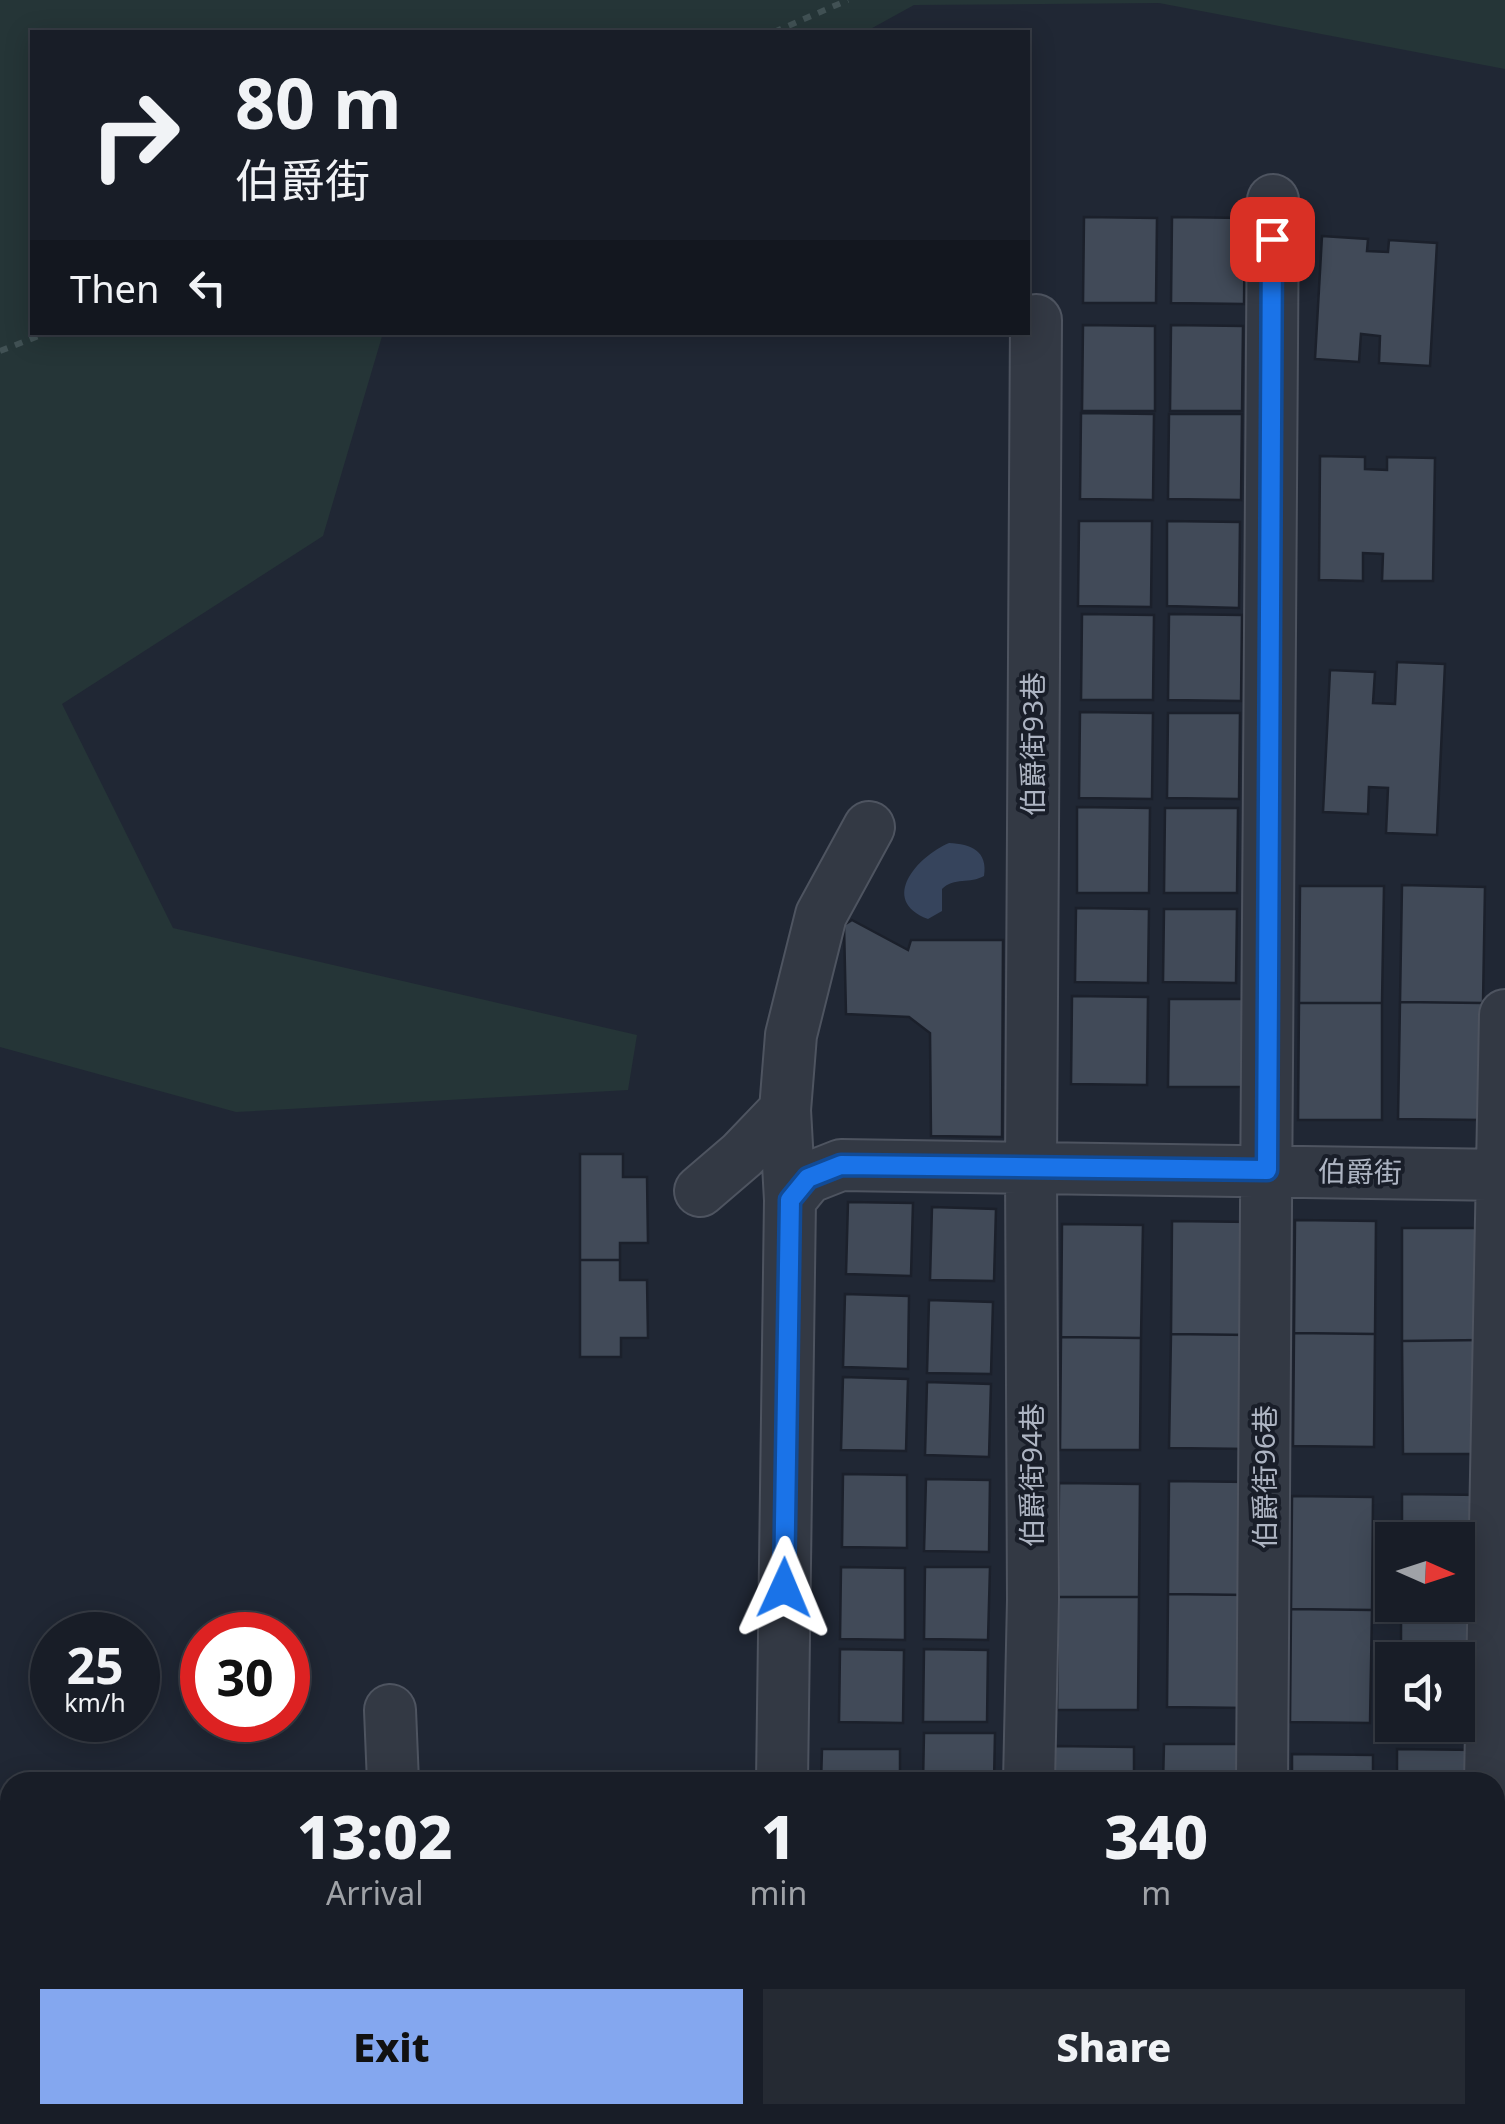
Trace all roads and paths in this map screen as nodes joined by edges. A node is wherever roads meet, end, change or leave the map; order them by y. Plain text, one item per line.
1 (848, 0) edge
2 (779, 30) edge
3 (1272, 200) dead end
4 (1036, 320) dead end
5 (42, 335) edge
6 (0, 352) edge
7 (869, 827) dead end
8 (1505, 1016) edge
9 (785, 1110) junction
10 (1031, 1168) junction
11 (1267, 1170) junction
12 (1502, 1175) edge
13 (700, 1191) dead end
14 (790, 1200) junction
15 (390, 1710) dead end
16 (393, 1772) edge
17 (782, 1772) edge
18 (1029, 1772) edge
19 (1262, 1772) edge
20 (1490, 1772) edge

1 - 2 path
3 - 11 street, 伯爵街96巷
4 - 10 street, 伯爵街93巷
5 - 6 path
7 - 9 street
8 - 12 street
9 - 13 street
9 - 14 street
10 - 11 street, 伯爵街
10 - 14 street, 伯爵街
10 - 18 street, 伯爵街94巷
11 - 12 street, 伯爵街
11 - 19 street, 伯爵街96巷
12 - 20 street
14 - 17 street
15 - 16 street

